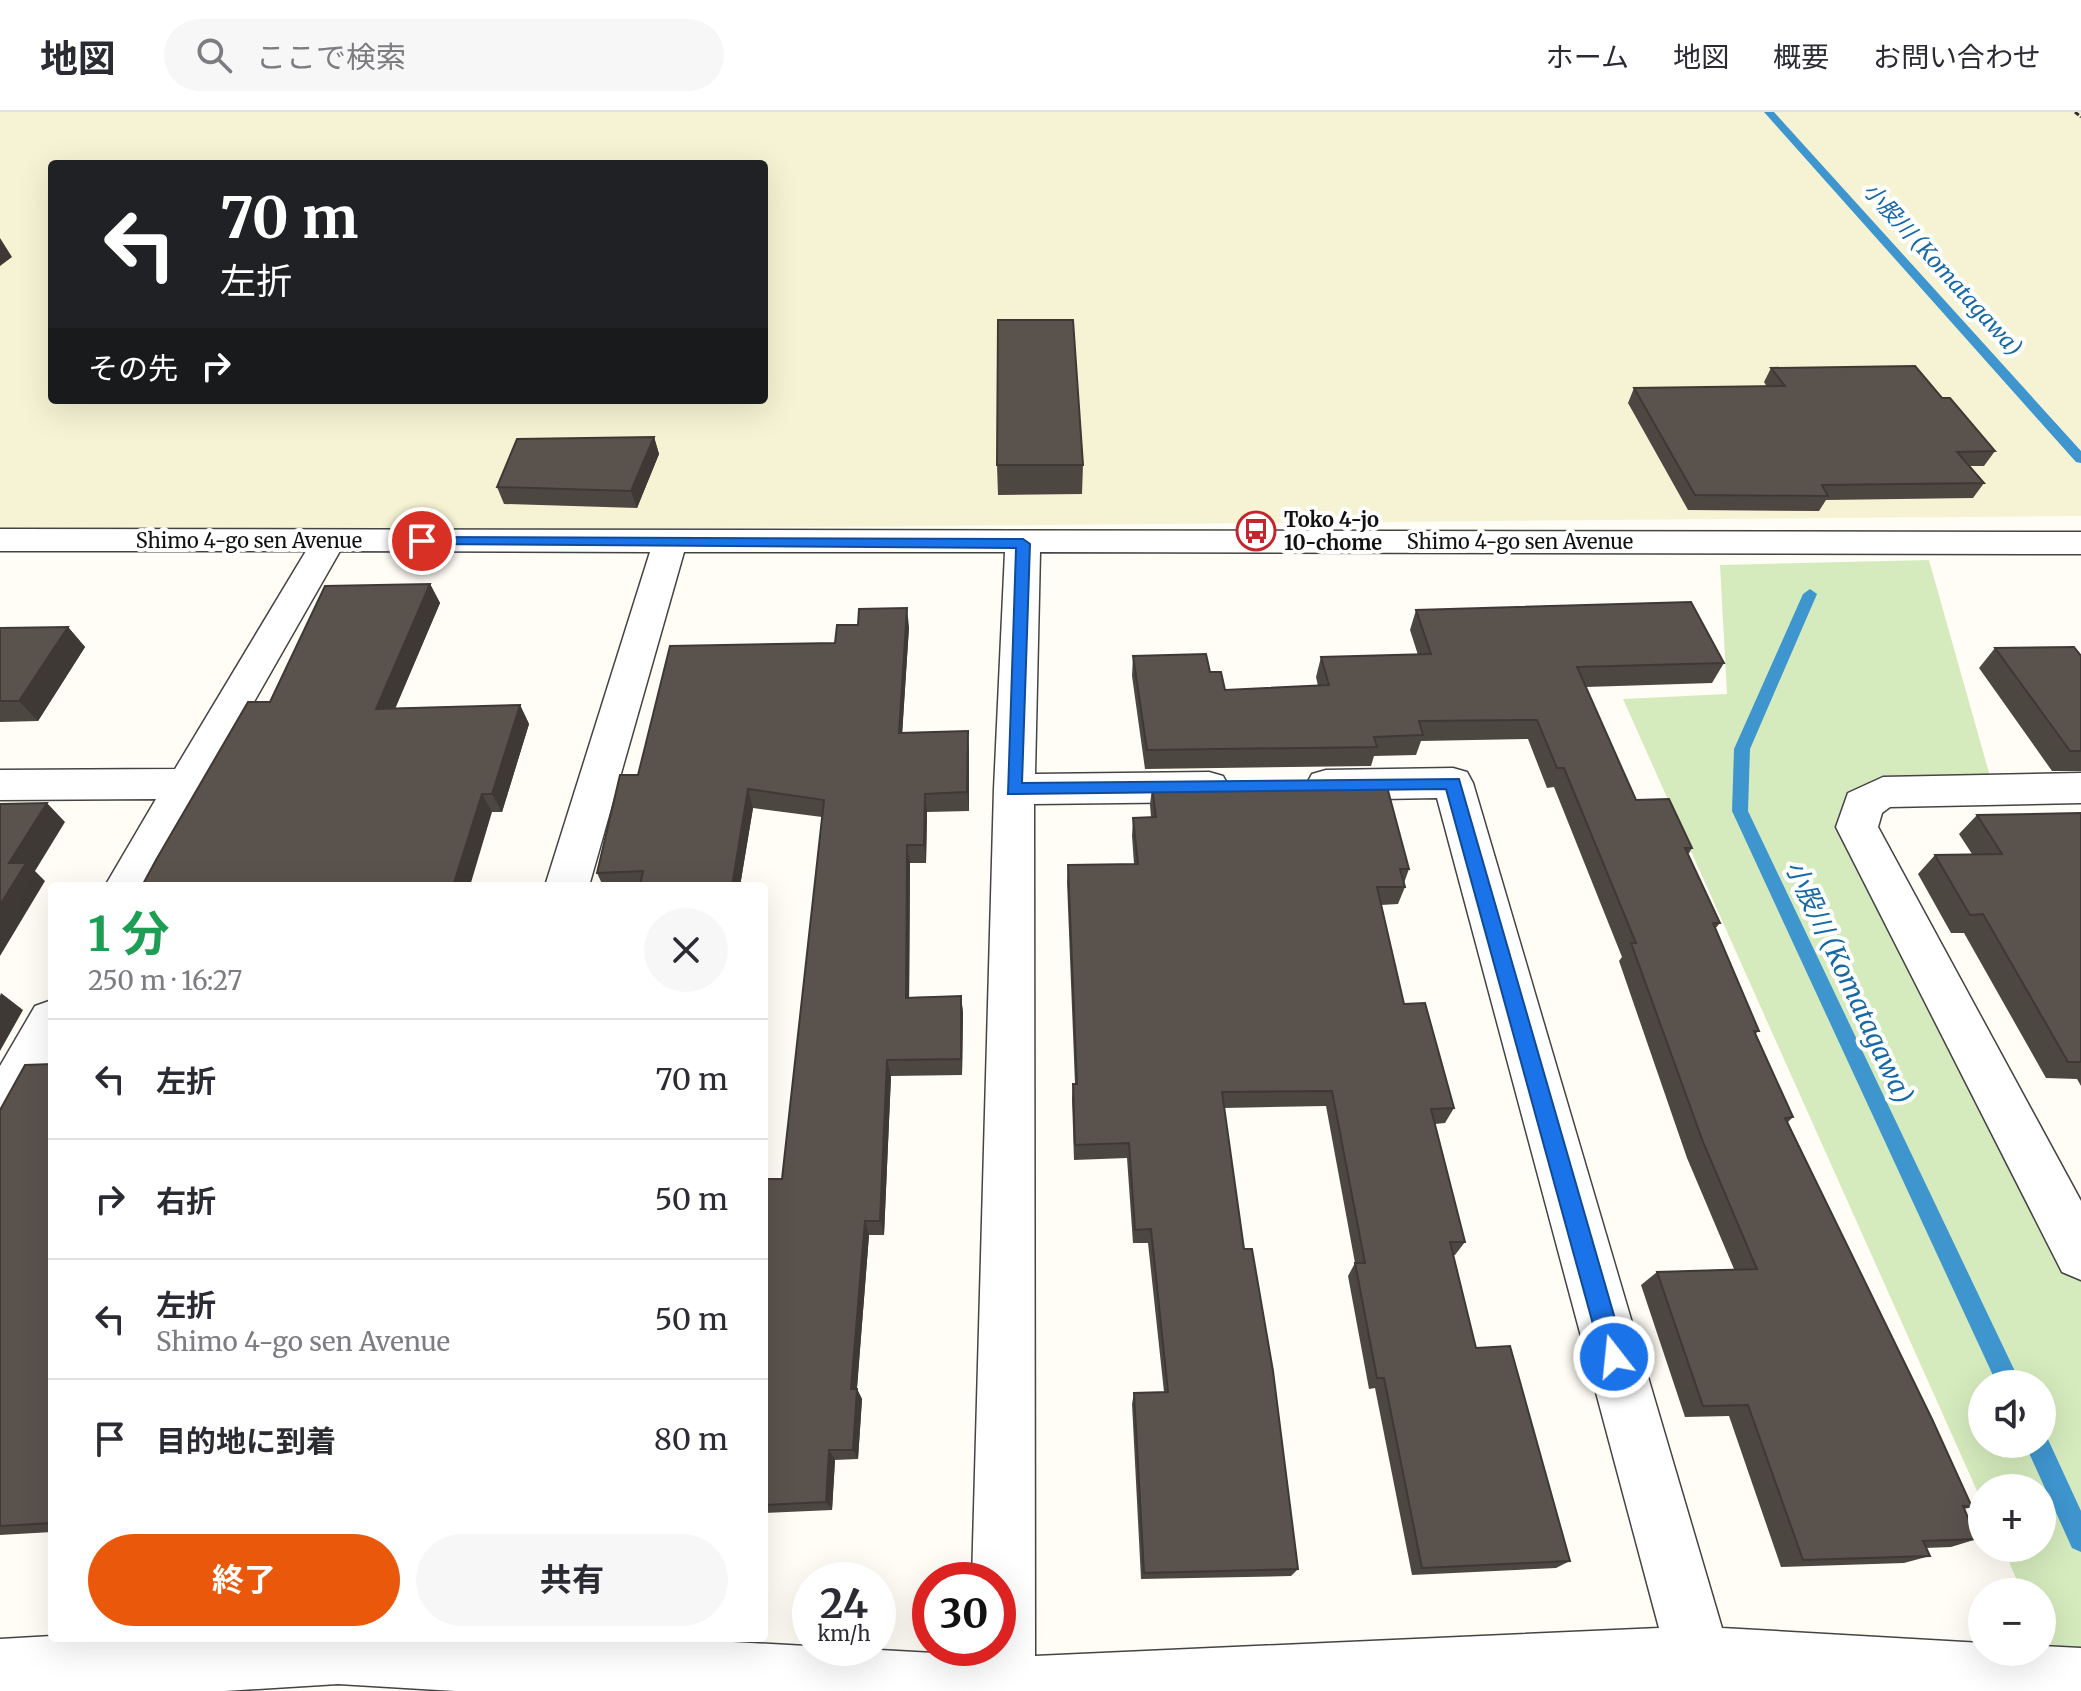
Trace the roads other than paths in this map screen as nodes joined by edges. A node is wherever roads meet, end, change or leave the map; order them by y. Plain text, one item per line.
1 (0, 540) edge
2 (329, 541) junction
3 (670, 542) junction
4 (2070, 543) edge
5 (1023, 544) junction
6 (2081, 569) edge
7 (185, 784) junction
8 (0, 785) edge
9 (2081, 788) edge
10 (1014, 789) junction
11 (129, 882) edge
12 (568, 882) edge
13 (48, 1027) edge
14 (0, 1112) edge
15 (2081, 1254) edge
16 (336, 1660) edge
17 (0, 1672) edge
18 (1703, 1675) edge
19 (2081, 1681) edge
20 (1002, 1691) edge

1 - 2 street, Shimo 4-go sen Avenue
2 - 3 street, Shimo 4-go sen Avenue
2 - 7 street
3 - 5 street, Shimo 4-go sen Avenue
3 - 12 street
4 - 5 street, Shimo 4-go sen Avenue
4 - 6 street
5 - 10 street
7 - 8 street
7 - 11 street
9 - 15 street
10 - 18 street
10 - 20 street
13 - 14 street
16 - 17 street
16 - 20 street
18 - 19 street
18 - 20 street

